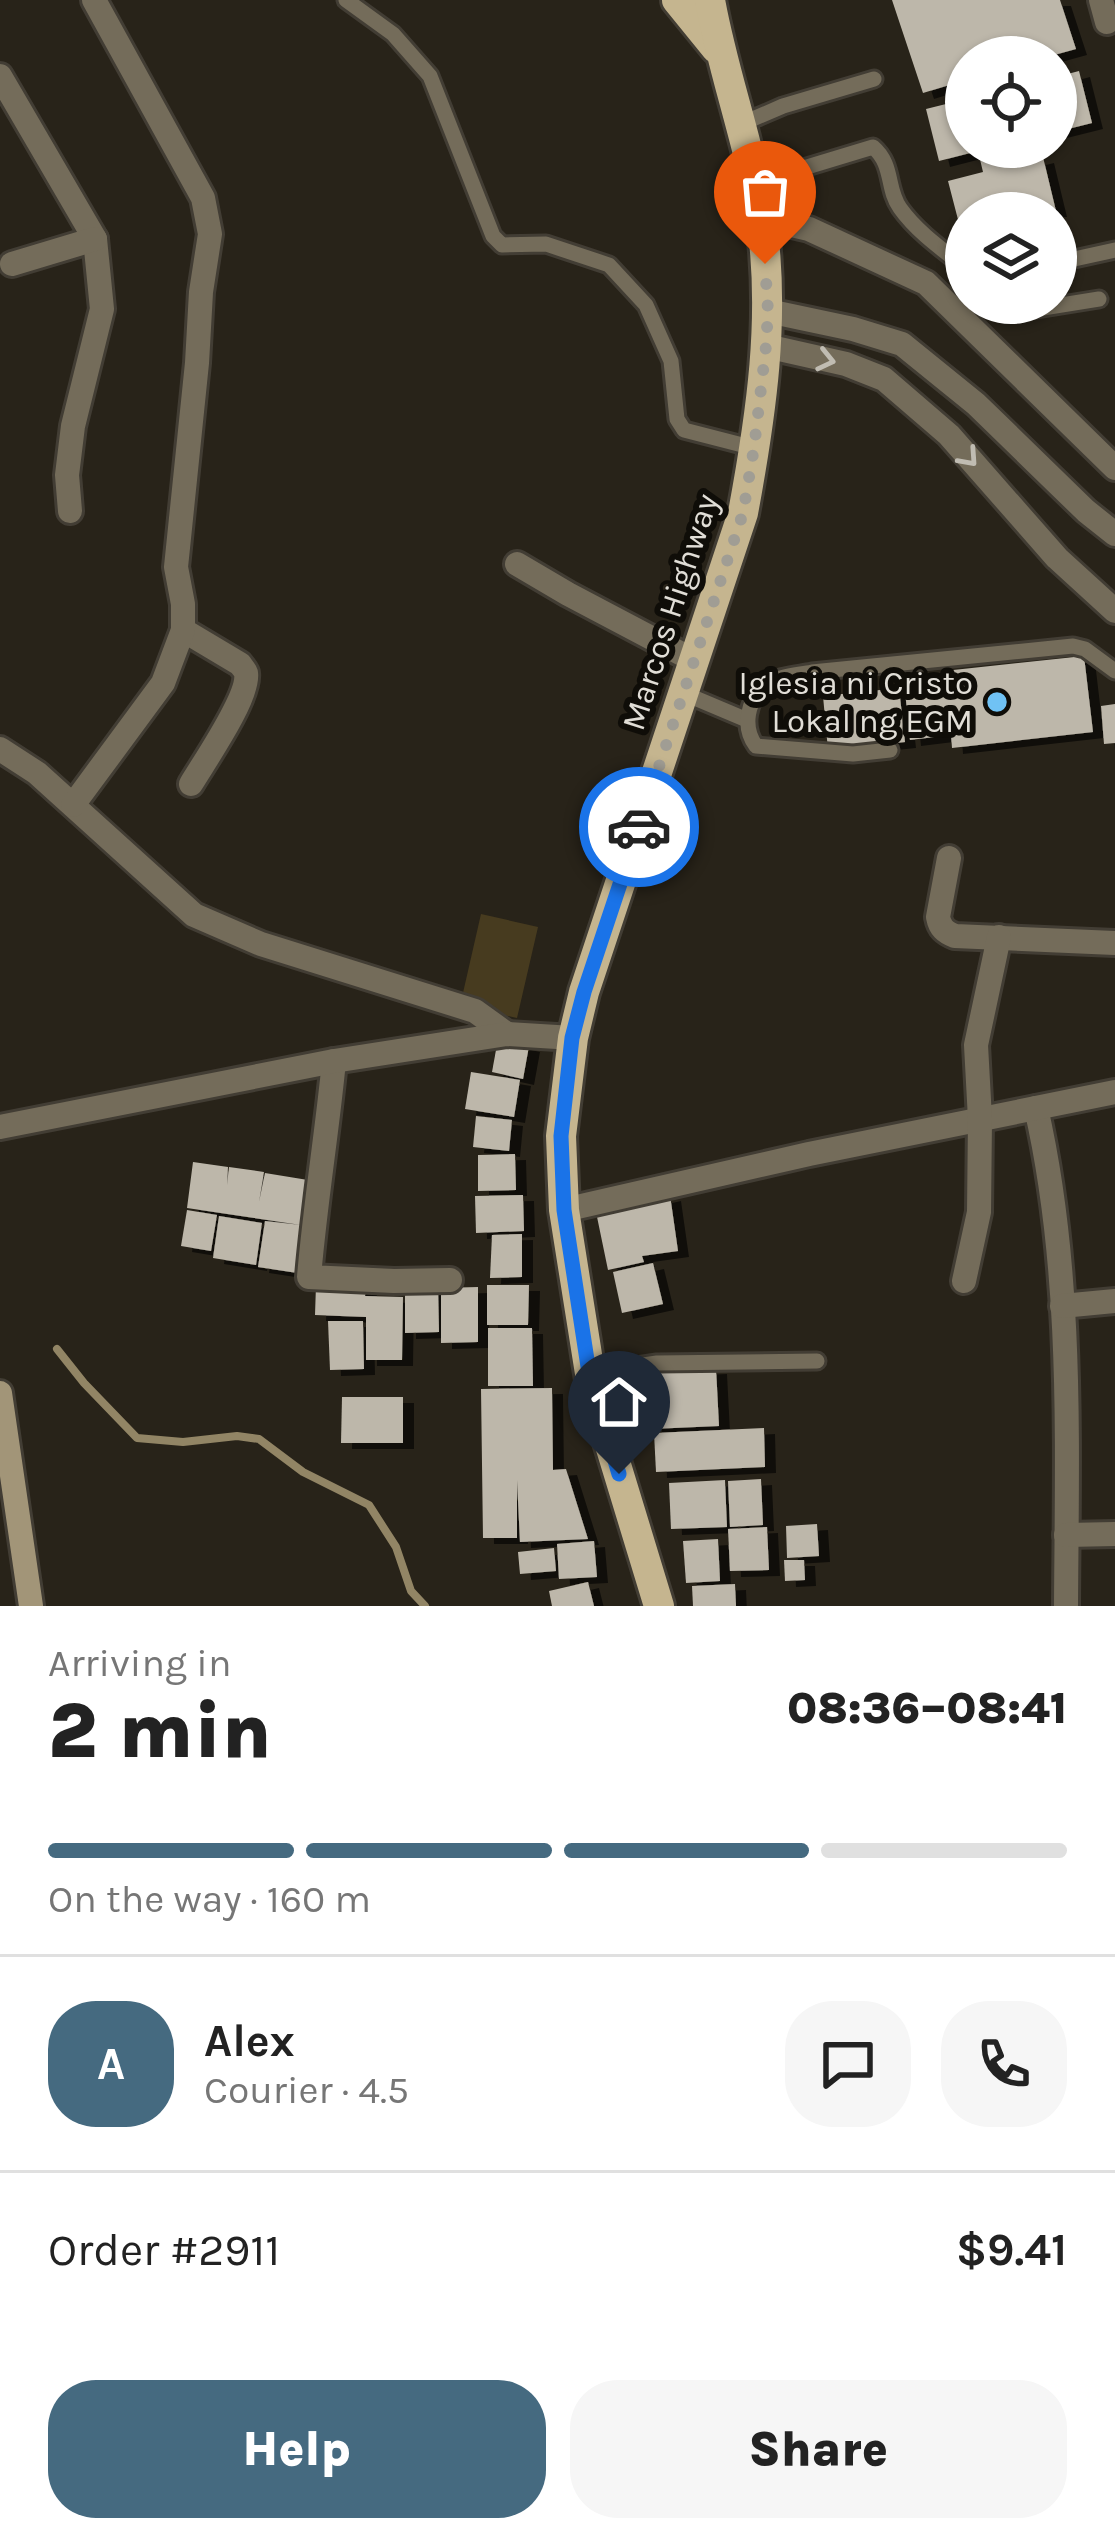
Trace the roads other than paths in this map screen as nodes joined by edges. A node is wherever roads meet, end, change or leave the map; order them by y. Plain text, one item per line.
1 (94, 0) edge
2 (346, 0) edge
3 (676, 0) edge
4 (710, 0) edge
5 (719, 53) junction
6 (0, 76) edge
7 (874, 79) dead end
8 (739, 125) junction
9 (754, 183) junction
10 (761, 218) junction
11 (95, 239) junction
12 (1115, 250) edge
13 (945, 251) edge
14 (1077, 258) edge
15 (11, 264) dead end
16 (1099, 299) dead end
17 (1077, 303) edge
18 (768, 311) junction
19 (766, 346) junction
20 (754, 448) junction
21 (1115, 468) edge
22 (70, 511) dead end
23 (1115, 534) edge
24 (517, 564) dead end
25 (1115, 611) edge
26 (183, 630) junction
27 (694, 661) junction
28 (1115, 671) edge
29 (683, 693) junction
30 (747, 720) junction
31 (0, 749) edge
32 (890, 750) dead end
33 (191, 784) dead end
34 (74, 805) junction
35 (949, 859) dead end
36 (999, 937) junction
37 (1115, 943) edge
38 (506, 1034) junction
39 (572, 1038) junction
40 (334, 1061) junction
41 (1115, 1092) edge
42 (1036, 1108) junction
43 (980, 1119) junction
44 (0, 1127) edge
45 (564, 1210) junction
46 (451, 1280) dead end
47 (964, 1281) dead end
48 (1115, 1301) edge
49 (1062, 1306) junction
50 (817, 1361) dead end
51 (589, 1373) junction
52 (0, 1393) edge
53 (1115, 1534) edge
54 (1066, 1535) junction
55 (31, 1606) edge
56 (659, 1606) edge
57 (1066, 1606) edge

1 - 26 street
2 - 20 lane
3 - 5 main road, Marcos Highway
4 - 5 main road, Marcos Highway
5 - 8 main road, Marcos Highway
6 - 11 street
7 - 8 lane
8 - 9 main road, Marcos Highway
9 - 10 main road, Marcos Highway
9 - 13 lane
10 - 18 main road, Marcos Highway
10 - 21 street
11 - 15 street
11 - 22 street
12 - 14 lane
16 - 17 lane
18 - 19 main road, Marcos Highway
18 - 23 street
19 - 20 main road, Marcos Highway
19 -> 25 street
20 - 27 main road, Marcos Highway
24 - 27 street
26 - 33 street
26 - 34 street
27 - 29 main road, Marcos Highway
28 - 30 lane
29 - 30 lane
29 - 39 main road, Marcos Highway
30 - 32 lane
31 - 34 street
34 - 38 street
35 - 36 street
36 - 37 street
36 - 43 street
38 - 39 street
38 - 40 street
39 - 45 main road, Marcos Highway
40 - 44 street
40 - 46 street
41 - 42 street
42 - 43 street
42 - 49 street
43 - 45 street
43 - 47 street
45 - 51 main road, Marcos Highway
48 - 49 street
49 - 54 street
50 - 51 lane
51 - 56 main road, Marcos Highway
52 - 55 street
53 - 54 street
54 - 57 street

